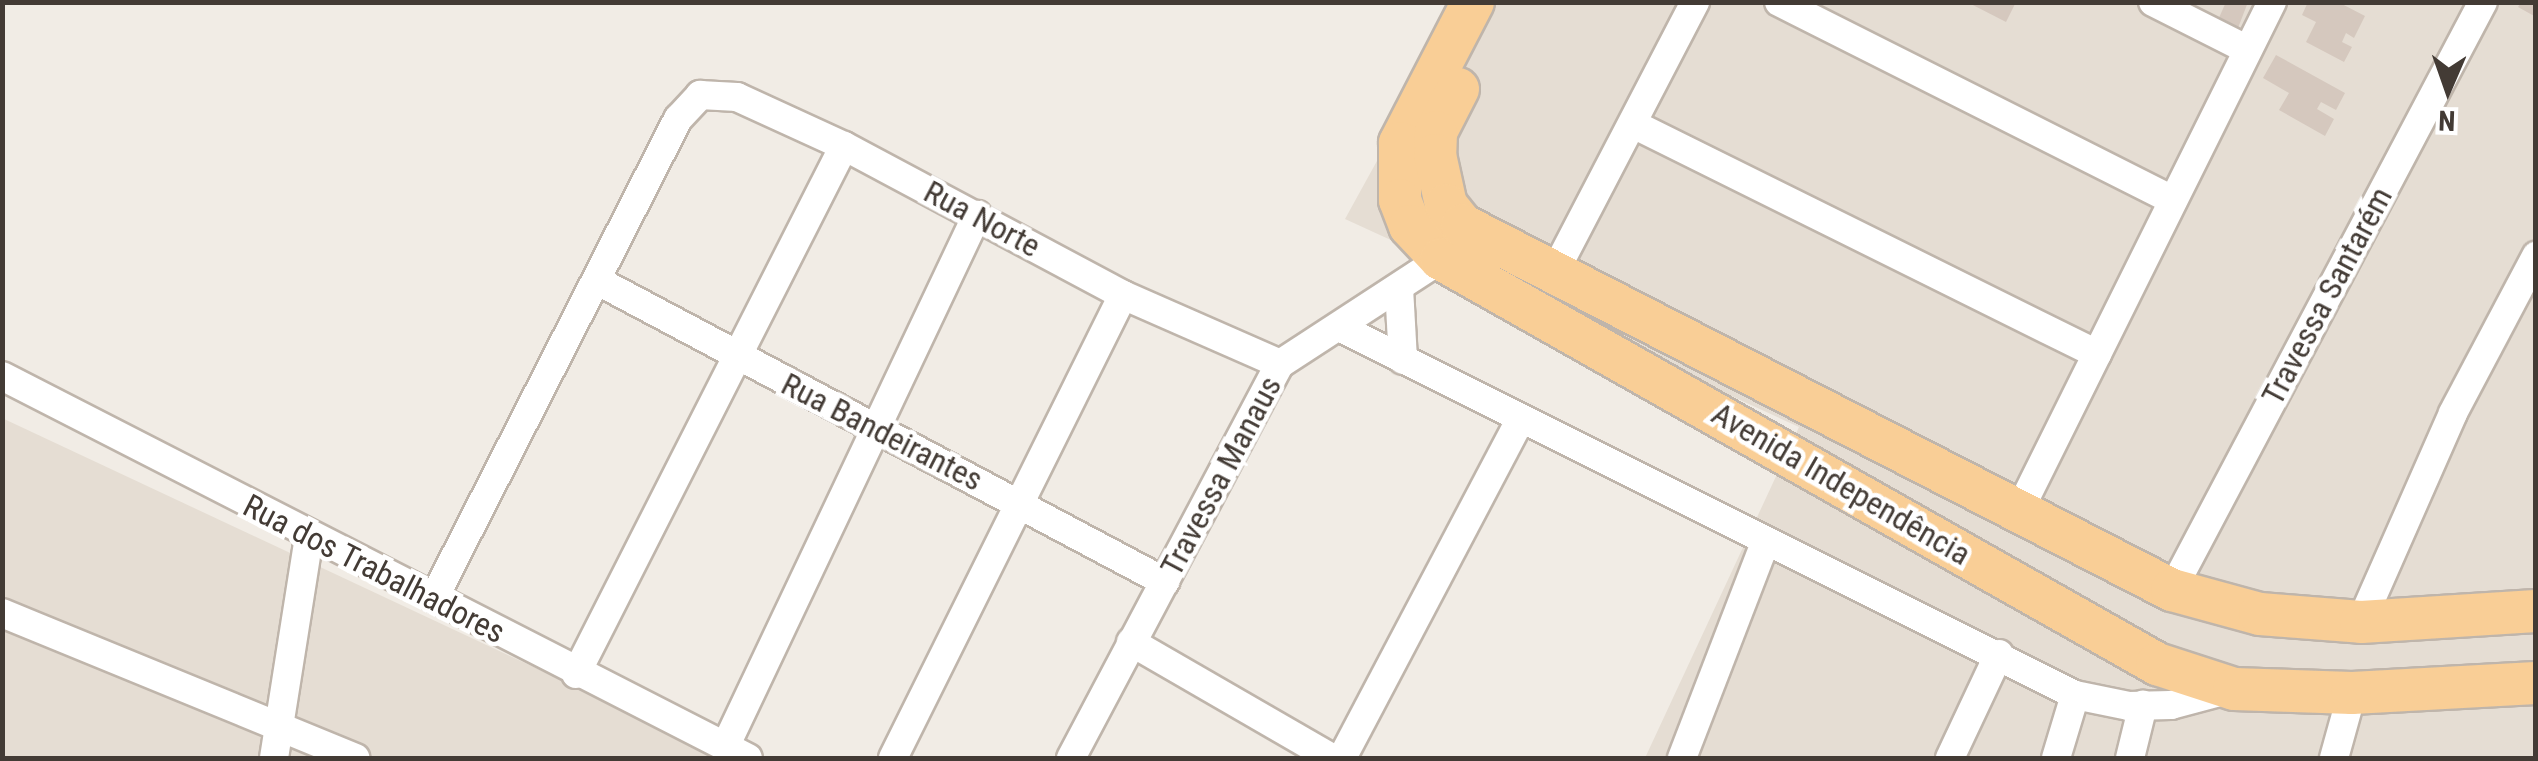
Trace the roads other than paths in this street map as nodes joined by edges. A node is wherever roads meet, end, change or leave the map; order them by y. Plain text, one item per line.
1 (1473, 2) edge
2 (1501, 2) edge
3 (1696, 2) edge
4 (1779, 2) edge
5 (2153, 2) edge
6 (2272, 2) edge
7 (2483, 2) edge
8 (2248, 50) junction
9 (1633, 124) junction
10 (844, 146) junction
11 (2174, 200) junction
12 (977, 215) junction
13 (2536, 256) edge
14 (1441, 259) junction
15 (1553, 275) junction
16 (598, 282) junction
17 (1399, 288) junction
18 (1123, 295) junction
19 (1343, 328) junction
20 (2097, 354) junction
21 (739, 358) junction
22 (1403, 360) junction
23 (1280, 364) junction
24 (2, 376) edge
25 (1520, 421) junction
26 (874, 430) junction
27 (1020, 501) junction
28 (2017, 515) junction
29 (309, 537) junction
30 (1765, 543) junction
31 (1165, 582) junction
32 (2172, 590) junction
33 (434, 598) junction
34 (2536, 611) edge
35 (2360, 622) junction
36 (6, 623) edge
37 (1131, 642) junction
38 (1999, 654) junction
39 (576, 674) junction
40 (2536, 683) edge
41 (2234, 688) junction
42 (2352, 693) junction
43 (2075, 695) junction
44 (2144, 706) junction
45 (278, 728) junction
46 (736, 752) edge
47 (274, 758) edge
48 (355, 758) edge
49 (893, 758) edge
50 (1071, 758) edge
51 (1332, 758) edge
52 (1342, 758) edge
53 (1682, 758) edge
54 (1950, 758) edge
55 (2056, 758) edge
56 (2130, 758) edge
57 (2334, 758) edge

1 - 14 main road, Avenida Independência
2 - 15 main road, Avenida Independência
3 - 9 street
4 - 11 street
5 - 8 street
6 - 8 street
7 - 32 street, Travessa Santarém
8 - 11 street
9 - 15 street
9 - 20 street
10 - 12 street, Rua Norte
10 - 16 street, Rua Norte
10 - 21 street
11 - 20 street
12 - 18 street, Rua Norte
12 - 26 street
13 - 35 street
14 - 17 street, Travessa Manaus
14 - 41 main road, Avenida Independência
15 - 28 main road, Avenida Independência
16 - 21 street, Rua Bandeirantes
16 - 33 street
17 - 19 street, Travessa Manaus
17 - 22 street
18 - 23 street, Rua Norte
18 - 27 street
19 - 22 street
19 - 23 street, Travessa Manaus
20 - 28 street
21 - 26 street, Rua Bandeirantes
21 - 39 street
22 - 25 street
23 - 31 street, Travessa Manaus
24 - 29 street, Rua dos Trabalhadores
25 - 30 street
25 - 52 street
26 - 27 street, Rua Bandeirantes
26 - 46 street
27 - 31 street, Rua Bandeirantes
27 - 49 street
28 - 32 main road, Avenida Independência
29 - 33 street, Rua dos Trabalhadores
29 - 45 street
30 - 38 street
30 - 53 street
31 - 37 street, Travessa Manaus
32 - 35 main road, Avenida Independência
33 - 39 street, Rua dos Trabalhadores
34 - 35 main road, Avenida Independência
36 - 45 street
37 - 50 street, Travessa Manaus
37 - 51 street
38 - 43 street
38 - 54 street
39 - 46 street, Rua dos Trabalhadores
40 - 42 main road, Avenida Independência
41 - 42 main road, Avenida Independência
41 - 44 street
42 - 57 street
43 - 44 street
43 - 55 street
44 - 56 street
45 - 47 street
45 - 48 street

